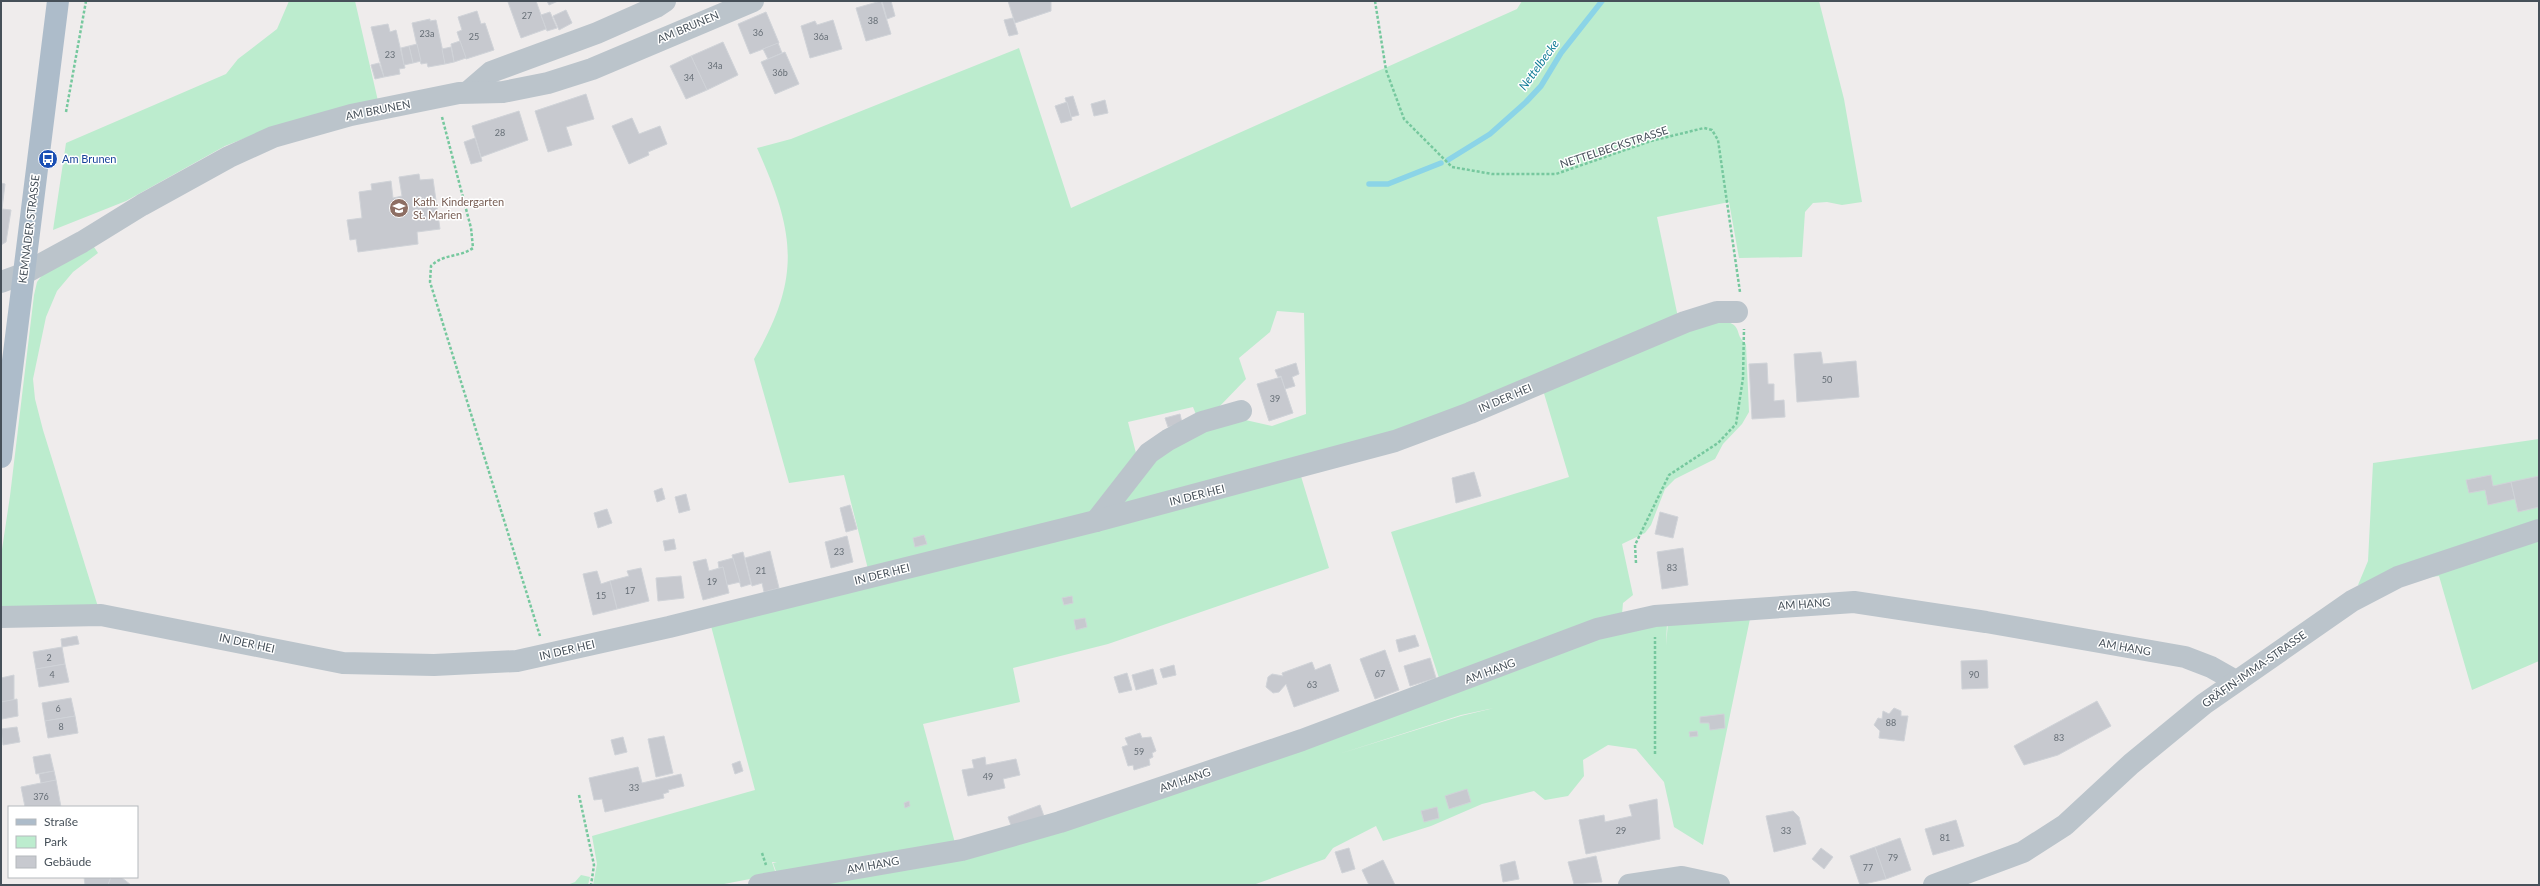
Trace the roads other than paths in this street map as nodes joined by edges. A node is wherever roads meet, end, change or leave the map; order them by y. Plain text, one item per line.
1 (58, 1) edge
2 (665, 1) edge
3 (753, 1) edge
4 (469, 91) junction
5 (23, 274) junction
6 (1, 282) edge
7 (1741, 318) road end
8 (1241, 411) dead end
9 (1, 457) edge
10 (1096, 521) junction
11 (2539, 530) edge
12 (1, 617) edge
13 (2234, 680) junction
14 (759, 885) edge
15 (1629, 885) edge
16 (1719, 885) edge
17 (1934, 885) edge

1 - 5 main road, KEMNADER STRASSE
2 - 4 street
3 - 4 street, AM BRUNEN
4 - 5 street, AM BRUNEN
5 - 6 street, AM BRUNEN
5 - 9 main road, KEMNADER STRASSE
7 - 10 street, IN DER HEI
8 - 10 street
10 - 12 street, IN DER HEI
11 - 13 street, GRÄFIN-IMMA-STRASSE
13 - 14 street, AM HANG
13 - 17 street, GRÄFIN-IMMA-STRASSE
15 - 16 street

